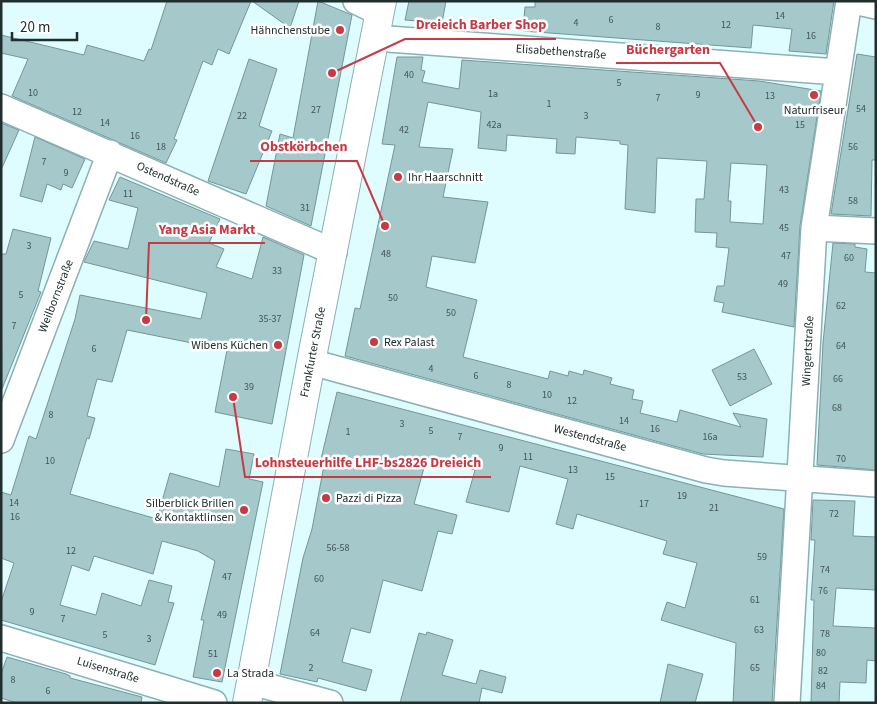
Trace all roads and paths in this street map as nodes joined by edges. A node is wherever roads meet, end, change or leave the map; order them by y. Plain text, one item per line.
1 (356, 1) edge
2 (849, 1) edge
3 (854, 1) edge
4 (876, 6) edge
5 (379, 18) edge
6 (838, 72) junction
7 (1, 107) edge
8 (110, 153) junction
9 (814, 228) junction
10 (876, 231) edge
11 (334, 252) junction
12 (310, 362) junction
13 (1, 440) edge
14 (801, 478) junction
15 (876, 484) edge
16 (1, 638) edge
17 (249, 692) edge
18 (214, 703) edge
19 (330, 703) edge
20 (787, 703) edge

1 - 5 street
2 - 6 street, Wingertstraße
3 - 4 street
5 - 6 street, Elisabethenstraße
5 - 11 street, Frankfurter Straße
6 - 9 street, Wingertstraße
7 - 8 street, Ostendstraße
8 - 11 street, Ostendstraße
8 - 13 street, Weilbornstraße
9 - 10 street
9 - 14 street, Wingertstraße
11 - 12 street, Frankfurter Straße
12 - 14 street, Westendstraße
12 - 17 street, Frankfurter Straße
14 - 15 street, Westendstraße
14 - 20 street, Wingertstraße
16 - 18 street, Luisenstraße
17 - 19 street

